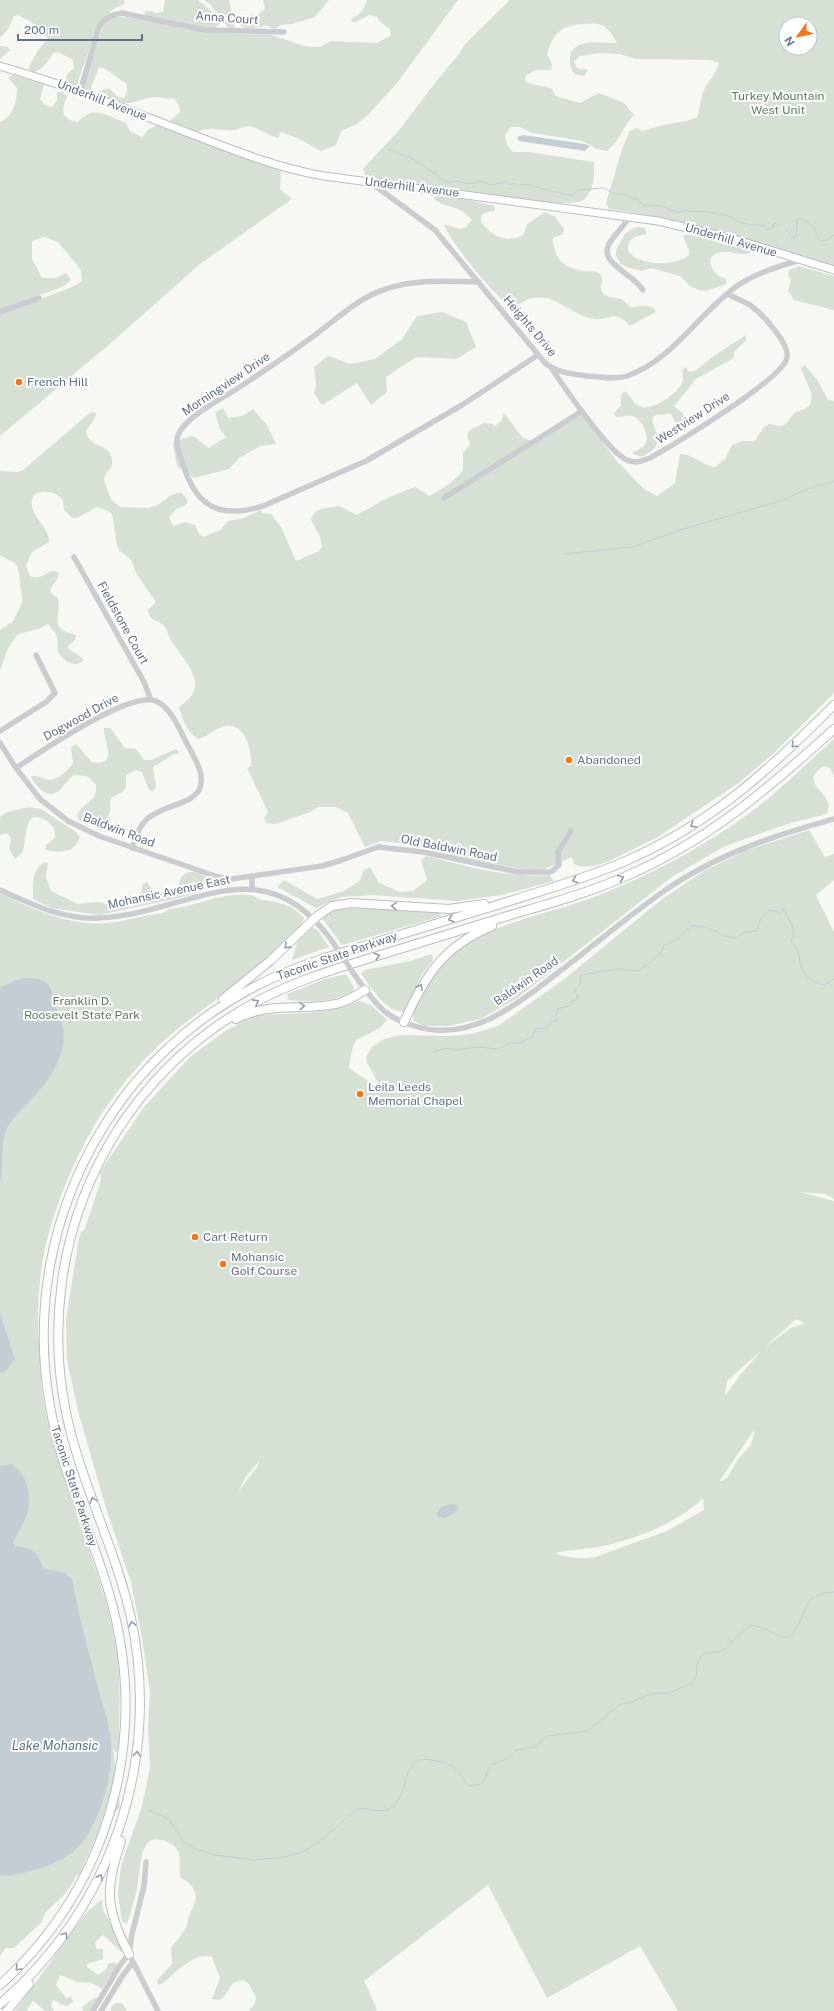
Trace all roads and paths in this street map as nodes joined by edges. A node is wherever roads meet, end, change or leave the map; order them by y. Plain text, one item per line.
1 (284, 32) dead end
2 (0, 66) edge
3 (80, 92) junction
4 (370, 182) junction
5 (630, 216) junction
6 (802, 260) junction
7 (834, 270) edge
8 (479, 282) junction
9 (642, 290) dead end
10 (728, 294) junction
11 (39, 298) dead end
12 (0, 312) edge
13 (538, 355) junction
14 (550, 367) junction
15 (582, 411) junction
16 (444, 498) dead end
17 (74, 557) dead end
18 (36, 655) dead end
19 (151, 700) junction
20 (834, 705) edge
21 (834, 728) edge
22 (0, 731) edge
23 (0, 743) edge
24 (16, 768) junction
25 (834, 819) edge
26 (570, 832) dead end
27 (132, 848) junction
28 (252, 876) junction
29 (231, 879) junction
30 (232, 889) junction
31 (252, 889) junction
32 (0, 890) edge
33 (529, 895) junction
34 (536, 908) junction
35 (314, 918) junction
36 (366, 990) junction
37 (404, 1022) junction
38 (200, 1039) junction
39 (169, 1047) junction
40 (132, 1786) junction
41 (146, 1862) dead end
42 (129, 1954) junction
43 (47, 1957) junction
44 (134, 1962) junction
45 (0, 1985) edge
46 (0, 2004) edge
47 (7, 2011) edge
48 (93, 2011) edge
49 (101, 2011) edge
50 (158, 2011) edge

1 - 3 street, Anna Court
2 - 3 main road, Underhill Avenue
3 - 4 main road, Underhill Avenue
4 - 5 main road, Underhill Avenue
4 - 8 street, Heights Drive
5 - 6 main road, Underhill Avenue
5 - 9 street
6 - 7 main road, Underhill Avenue
6 - 10 street, Heights Drive
8 - 13 street, Heights Drive
8 - 13 street, Morningview Drive
10 - 14 street, Heights Drive
10 - 15 street, Westview Drive
11 - 12 street
13 - 14 street, Heights Drive
14 - 15 street, Westview Drive
15 - 16 street
17 - 19 street, Fieldstone Court
18 - 22 street
19 - 24 street, Dogwood Drive
19 - 27 street
20 -> 33 highway, Taconic State Parkway
34 -> 21 highway, Taconic State Parkway
23 - 24 street, Baldwin Road
24 - 27 street, Baldwin Road
25 - 37 street, Baldwin Road
26 - 28 street, Old Baldwin Road
27 - 29 street, Baldwin Road
28 - 29 street, Old Baldwin Road
28 - 31 street
29 - 30 street
30 - 31 street, Mohansic Avenue East
30 - 32 street, Mohansic Avenue East
31 - 35 street, Baldwin Road
33 -> 35 highway
33 -> 39 highway, Taconic State Parkway
37 -> 34 highway
38 -> 34 highway, Taconic State Parkway
35 - 36 street, Baldwin Road, bridge
35 -> 39 highway
36 - 37 street, Baldwin Road
38 -> 36 highway
40 -> 38 highway, Taconic State Parkway
39 -> 45 highway, Taconic State Parkway
40 - 42 highway
43 -> 40 highway, Taconic State Parkway
41 - 42 street
42 - 44 street
42 - 48 street
43 - 46 highway, Taconic State Parkway
43 - 47 highway
44 - 49 street
44 - 50 street

